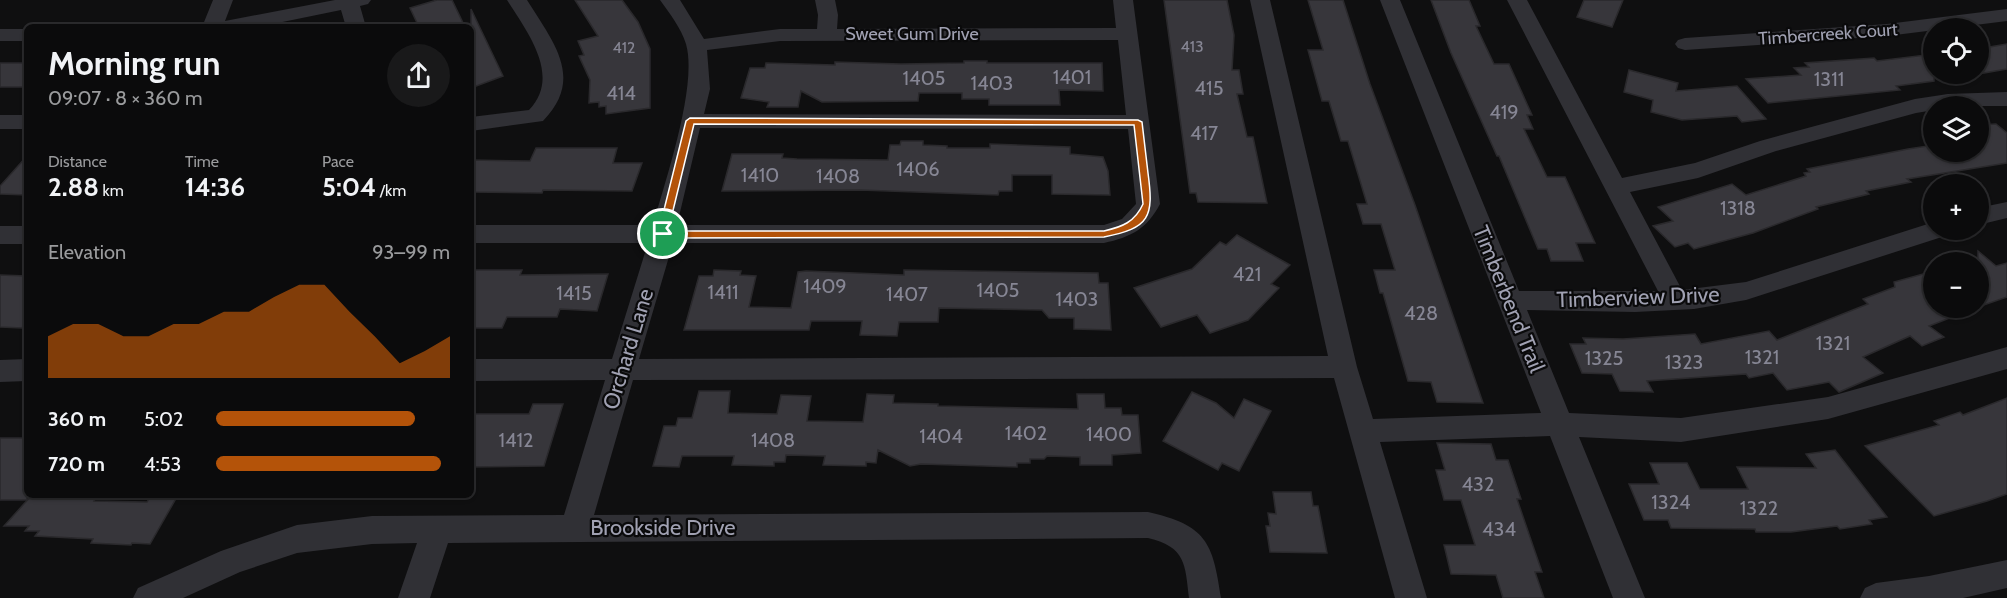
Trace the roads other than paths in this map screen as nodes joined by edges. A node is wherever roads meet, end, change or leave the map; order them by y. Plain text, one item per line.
1 (223, 0) edge
2 (516, 0) edge
3 (670, 0) edge
4 (825, 0) edge
5 (1123, 0) edge
6 (1260, 0) edge
7 (1390, 0) edge
8 (1517, 0) edge
9 (352, 1) edge
10 (2007, 15) edge
11 (213, 24) edge
12 (240, 24) edge
13 (356, 24) edge
14 (826, 34) junction
15 (1127, 34) junction
16 (0, 35) edge
17 (24, 35) edge
18 (1685, 44) dead end
19 (697, 46) junction
20 (2007, 99) edge
21 (690, 121) junction
22 (0, 122) edge
23 (24, 122) edge
24 (1138, 122) junction
25 (474, 124) edge
26 (1615, 187) junction
27 (2007, 210) edge
28 (1989, 214) edge
29 (474, 234) edge
30 (663, 234) junction
31 (1923, 234) edge
32 (0, 235) edge
33 (24, 235) edge
34 (1510, 300) junction
35 (1675, 300) junction
36 (2007, 358) edge
37 (1344, 367) junction
38 (0, 370) edge
39 (24, 370) edge
40 (474, 370) edge
41 (622, 370) junction
42 (1560, 424) junction
43 (1363, 431) junction
44 (575, 527) junction
45 (437, 529) junction
46 (2007, 574) edge
47 (149, 598) edge
48 (414, 598) edge
49 (1205, 598) edge
50 (1411, 598) edge
51 (1629, 598) edge
52 (1876, 598) edge

1 - 11 street
2 - 25 street
3 - 19 street, Orchard Lane
4 - 14 street
5 - 15 street
6 - 37 street
7 - 34 street, Timberbend Trail
8 - 26 street
9 - 12 street
9 - 13 street
10 - 18 street, Timbercreek Court
14 - 15 street, Sweet Gum Drive
14 - 19 street, Sweet Gum Drive
15 - 24 street
16 - 17 street
19 - 21 street, Orchard Lane
20 - 26 street
21 - 24 street
21 - 30 street, Orchard Lane
22 - 23 street
24 - 30 street
26 - 35 street
27 - 28 street
29 - 30 street
30 - 41 street, Orchard Lane
31 - 35 street, Timberview Drive
32 - 33 street
34 - 35 street, Timberview Drive
34 - 42 street, Timberbend Trail
36 - 42 street
37 - 41 street
37 - 43 street
38 - 39 street
40 - 41 street
41 - 44 street, Orchard Lane
42 - 43 street
42 - 51 street, Timberbend Trail
43 - 50 street
44 - 45 street, Brookside Drive
44 - 49 street, Brookside Drive
45 - 47 street, Brookside Drive
45 - 48 street
46 - 52 street

